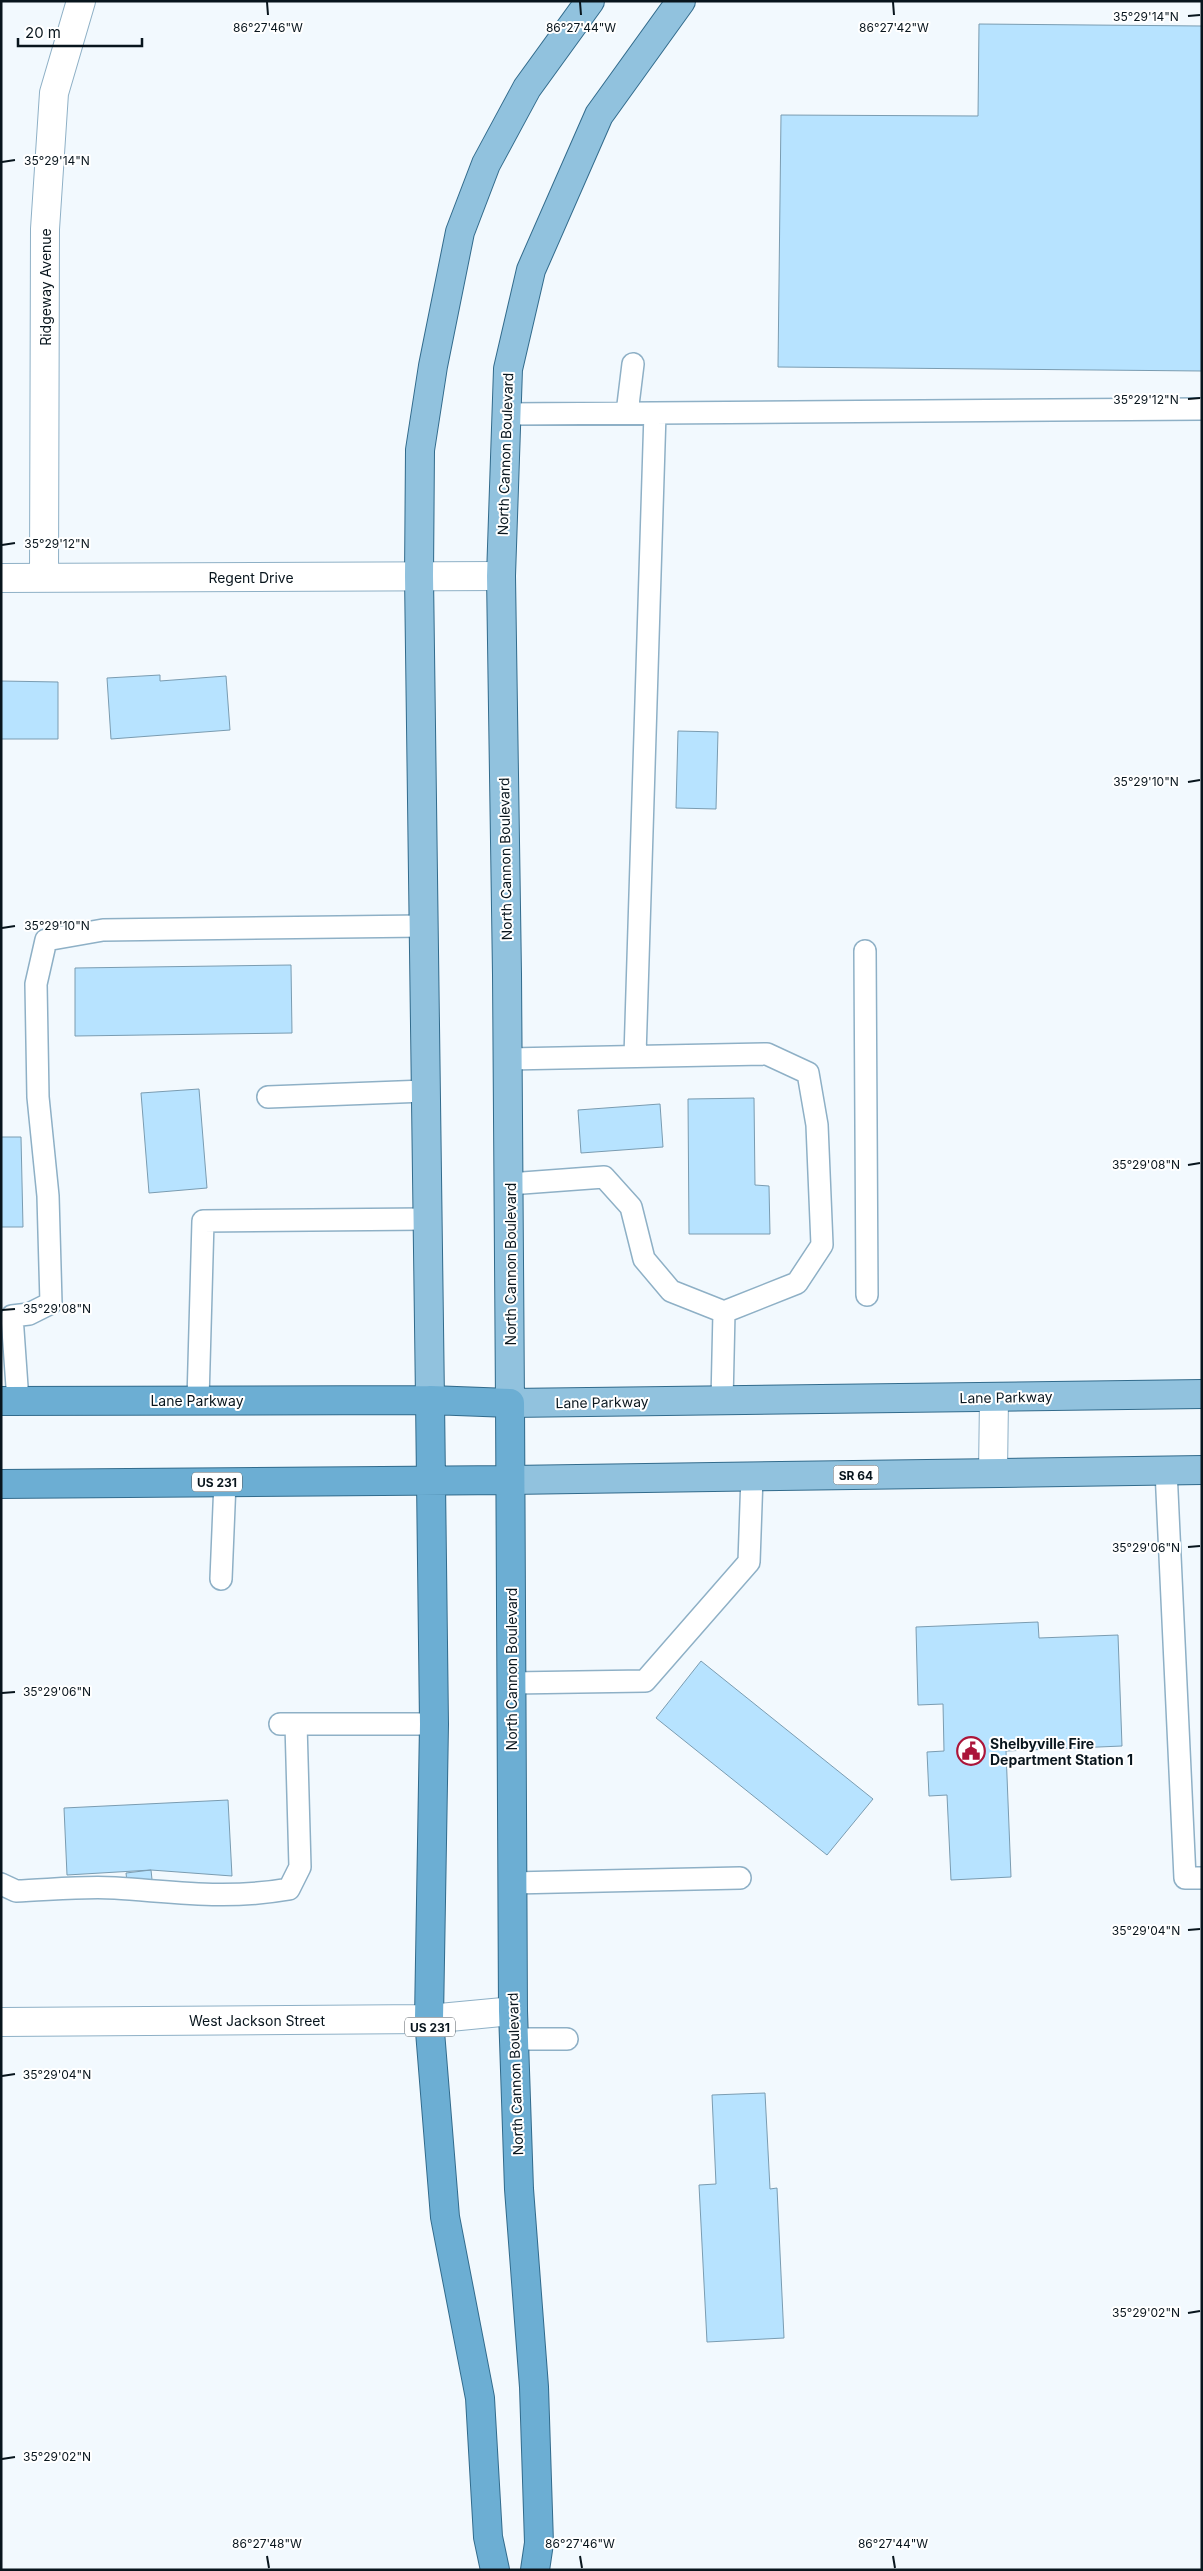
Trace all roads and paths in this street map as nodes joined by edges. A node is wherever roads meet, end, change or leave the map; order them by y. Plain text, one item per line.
1 (81, 1) edge
2 (590, 1) edge
3 (681, 1) edge
4 (632, 364) dead end
5 (1202, 409) edge
6 (627, 413) junction
7 (655, 413) junction
8 (507, 414) junction
9 (419, 576) junction
10 (501, 576) junction
11 (44, 577) junction
12 (1, 578) edge
13 (423, 926) junction
14 (865, 950) dead end
15 (635, 1056) junction
16 (508, 1059) junction
17 (425, 1091) junction
18 (268, 1097) dead end
19 (509, 1184) junction
20 (426, 1219) junction
21 (867, 1296) dead end
22 (724, 1312) junction
23 (1202, 1394) edge
24 (994, 1398) junction
25 (198, 1400) junction
26 (430, 1400) junction
27 (10, 1401) edge
28 (722, 1401) junction
29 (510, 1403) junction
30 (1166, 1470) junction
31 (1202, 1470) edge
32 (993, 1473) junction
33 (752, 1476) junction
34 (432, 1480) junction
35 (510, 1480) junction
36 (225, 1482) junction
37 (1, 1484) edge
38 (220, 1580) dead end
39 (512, 1683) junction
40 (434, 1724) junction
41 (740, 1878) dead end
42 (1202, 1878) edge
43 (512, 1883) junction
44 (1, 1884) edge
45 (513, 2011) junction
46 (429, 2019) junction
47 (1, 2022) edge
48 (514, 2039) junction
49 (567, 2039) dead end
50 (494, 2570) edge
51 (535, 2570) edge

1 - 11 street, Ridgeway Avenue
2 - 9 main road
3 - 8 main road, North Cannon Boulevard
4 - 6 lane
5 - 7 lane
6 - 7 lane
6 - 8 lane
7 - 15 lane
8 - 10 main road, North Cannon Boulevard
9 - 10 street, Regent Drive
9 - 11 street, Regent Drive
9 - 13 main road
10 - 16 main road, North Cannon Boulevard
11 - 12 street, Regent Drive
13 - 17 main road
13 - 27 lane
14 - 21 lane
15 - 16 lane
15 - 22 lane
16 - 19 main road, North Cannon Boulevard
17 - 18 lane
17 - 20 main road
19 - 22 lane
19 - 29 main road, North Cannon Boulevard
20 - 25 lane
20 - 26 main road
22 - 28 lane
23 - 24 main road, Lane Parkway
24 - 28 main road, Lane Parkway
24 - 32 street
25 - 26 highway, Lane Parkway
25 - 27 highway, Lane Parkway
26 - 29 highway, Lane Parkway
26 - 34 highway
28 - 29 main road, Lane Parkway
29 - 35 highway, North Cannon Boulevard
30 - 31 main road, SR 64
30 - 32 main road, SR 64
30 - 42 lane
32 - 33 main road, SR 64
33 - 35 main road, SR 64
33 - 39 lane
34 - 35 highway
34 - 36 highway, US 231
34 - 40 highway, US 231
35 - 39 highway, North Cannon Boulevard
36 - 37 highway, US 231
36 - 38 lane
39 - 43 highway, North Cannon Boulevard
40 - 44 lane
40 - 46 highway, US 231
41 - 43 lane
43 - 45 highway, North Cannon Boulevard
45 - 46 street, West Jackson Street
45 - 48 highway, North Cannon Boulevard
46 - 47 street, West Jackson Street
46 - 50 highway, US 231
48 - 49 lane
48 - 51 highway, North Cannon Boulevard

